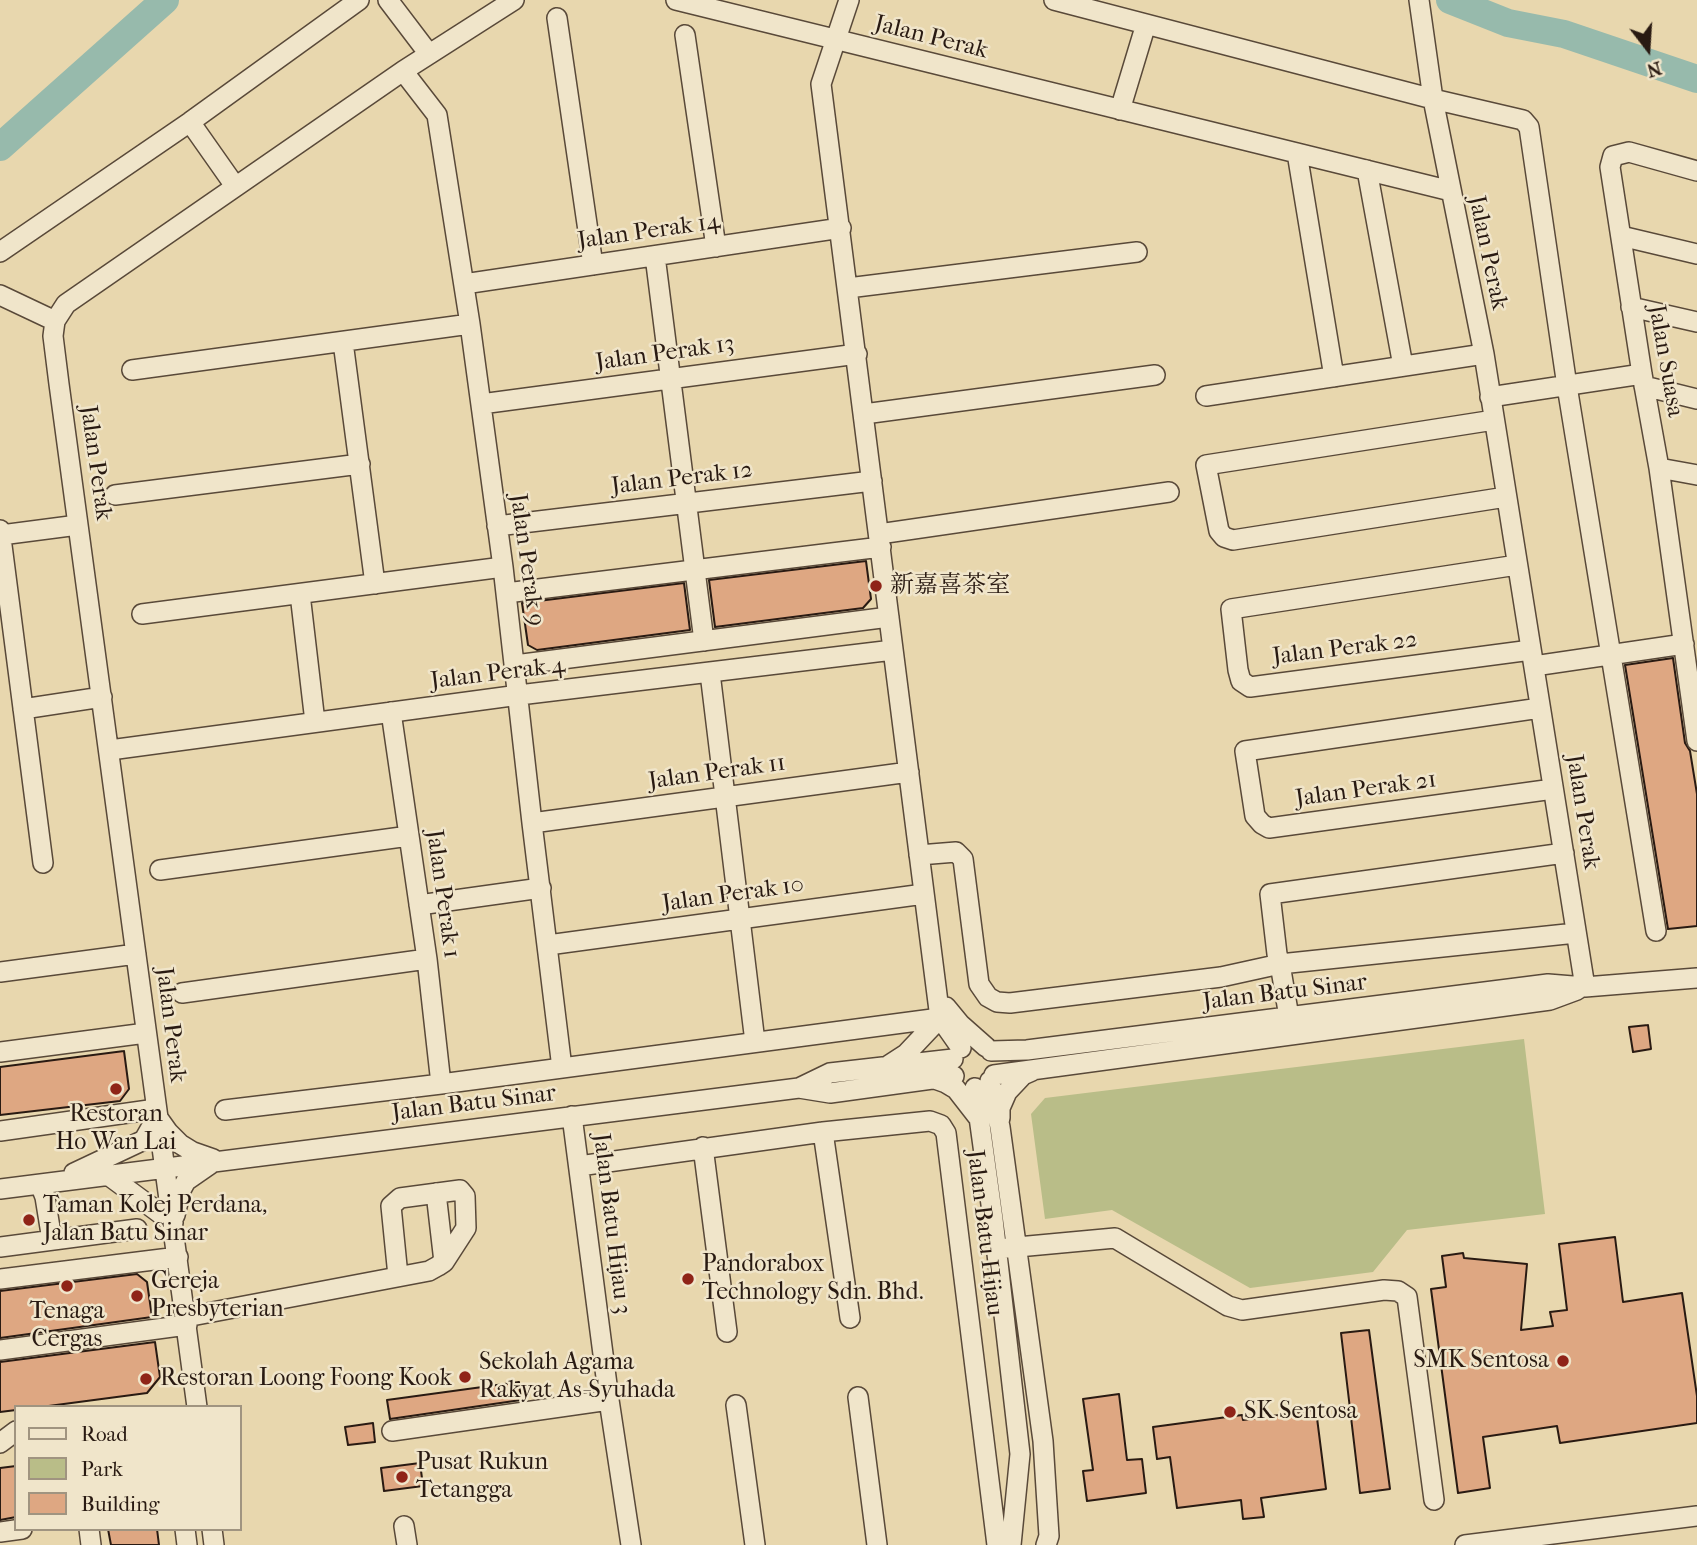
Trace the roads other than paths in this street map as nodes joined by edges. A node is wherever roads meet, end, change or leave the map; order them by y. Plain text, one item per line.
1 (359, 0) edge
2 (388, 0) edge
3 (514, 0) edge
4 (676, 0) edge
5 (849, 0) edge
6 (1054, 0) edge
7 (1419, 5) edge
8 (557, 18) dead end
9 (1146, 24) junction
10 (685, 35) dead end
11 (838, 40) junction
12 (429, 54) junction
13 (403, 71) junction
14 (1433, 99) junction
15 (1120, 110) junction
16 (190, 122) junction
17 (1297, 153) junction
18 (1367, 170) junction
19 (1697, 170) edge
20 (236, 186) junction
21 (1451, 191) junction
22 (841, 228) junction
23 (1621, 236) junction
24 (716, 247) junction
25 (0, 252) edge
26 (1137, 252) dead end
27 (1697, 254) edge
28 (655, 256) junction
29 (593, 265) junction
30 (464, 284) junction
31 (848, 288) junction
32 (0, 295) edge
33 (1631, 307) junction
34 (55, 321) junction
35 (1697, 323) edge
36 (470, 324) junction
37 (344, 342) junction
38 (856, 354) junction
39 (1484, 354) junction
40 (1403, 366) junction
41 (132, 370) dead end
42 (1155, 374) dead end
43 (1335, 377) junction
44 (670, 378) junction
45 (1643, 380) junction
46 (1567, 386) junction
47 (1206, 396) dead end
48 (1490, 397) junction
49 (1697, 399) edge
50 (481, 404) junction
51 (864, 414) junction
52 (1494, 420) junction
53 (360, 464) junction
54 (1659, 468) junction
55 (1697, 475) edge
56 (873, 481) junction
57 (1169, 492) dead end
58 (115, 495) dead end
59 (1506, 496) junction
60 (686, 503) junction
61 (78, 525) junction
62 (497, 526) junction
63 (0, 530) edge
64 (1, 535) edge
65 (880, 541) junction
66 (1517, 565) junction
67 (503, 568) junction
68 (695, 570) junction
69 (376, 584) junction
70 (506, 593) junction
71 (300, 594) junction
72 (142, 614) dead end
73 (890, 617) junction
74 (704, 641) junction
75 (1684, 645) junction
76 (893, 650) junction
77 (1611, 654) junction
78 (1532, 658) junction
79 (515, 666) junction
80 (710, 673) junction
81 (519, 695) junction
82 (103, 697) junction
83 (1540, 708) junction
84 (23, 709) junction
85 (391, 712) junction
86 (315, 722) junction
87 (1697, 741) edge
88 (110, 750) junction
89 (909, 772) junction
90 (1553, 789) junction
91 (726, 797) junction
92 (531, 823) junction
93 (410, 836) junction
94 (1564, 853) junction
95 (919, 855) junction
96 (43, 863) dead end
97 (160, 870) dead end
98 (541, 888) junction
99 (924, 894) junction
100 (419, 905) junction
101 (742, 919) junction
102 (1656, 931) dead end
103 (1576, 933) junction
104 (548, 945) junction
105 (136, 954) junction
106 (427, 959) junction
107 (1280, 964) junction
108 (0, 972) edge
109 (1697, 978) edge
110 (1585, 987) junction
111 (182, 993) dead end
112 (937, 995) junction
113 (1289, 1017) junction
114 (940, 1018) junction
115 (146, 1033) junction
116 (755, 1042) junction
117 (988, 1049) junction
118 (0, 1052) edge
119 (956, 1061) junction
120 (887, 1067) junction
121 (562, 1068) junction
122 (1036, 1068) junction
123 (932, 1078) junction
124 (987, 1082) junction
125 (442, 1084) junction
126 (799, 1088) junction
127 (225, 1110) dead end
128 (156, 1113) junction
129 (572, 1116) junction
130 (980, 1120) junction
131 (1000, 1127) junction
132 (0, 1131) edge
133 (823, 1132) junction
134 (704, 1147) junction
135 (218, 1160) junction
136 (579, 1166) junction
137 (165, 1167) junction
138 (108, 1175) junction
139 (47, 1183) junction
140 (0, 1189) edge
141 (436, 1193) junction
142 (173, 1223) junction
143 (137, 1229) dead end
144 (52, 1240) junction
145 (0, 1247) edge
146 (1017, 1247) junction
147 (996, 1249) junction
148 (178, 1257) junction
149 (444, 1262) junction
150 (398, 1276) junction
151 (0, 1279) edge
152 (850, 1318) dead end
153 (186, 1321) junction
154 (727, 1332) dead end
155 (0, 1350) edge
156 (858, 1397) dead end
157 (609, 1399) junction
158 (194, 1405) edge
159 (736, 1405) dead end
160 (392, 1431) dead end
161 (1434, 1500) dead end
162 (1697, 1516) edge
163 (1573, 1538) edge
164 (1499, 1543) edge
165 (631, 1545) edge
166 (755, 1545) edge
167 (877, 1545) edge
168 (997, 1545) edge
169 (1011, 1545) edge
170 (1046, 1545) edge
171 (1465, 1545) edge

1 - 16 street
2 - 12 street
3 - 12 street
4 - 11 street, Jalan Perak
5 - 11 street
6 - 9 street
7 - 14 street
8 - 29 street
9 - 14 street
9 - 15 street
10 - 24 street
11 - 15 street, Jalan Perak
11 - 22 street
12 - 13 street
13 - 20 street
13 - 30 street, Jalan Perak 9
14 - 21 street
14 - 46 street
15 - 17 street, Jalan Perak
16 - 20 street
16 - 25 street
17 - 18 street, Jalan Perak
17 - 43 street
18 - 21 street, Jalan Perak
18 - 40 street
19 - 23 street, Jalan Suasa
20 - 34 street
21 - 39 street, Jalan Perak
22 - 24 street, Jalan Perak 14
22 - 31 street
23 - 27 street
23 - 33 street, Jalan Suasa
24 - 28 street, Jalan Perak 14
26 - 31 street
28 - 29 street, Jalan Perak 14
28 - 44 street
29 - 30 street, Jalan Perak 14
30 - 36 street, Jalan Perak 9
31 - 38 street
32 - 34 street
33 - 35 street
33 - 45 street, Jalan Suasa
34 - 61 street, Jalan Perak
36 - 37 street
36 - 50 street, Jalan Perak 9
37 - 41 street
37 - 53 street
38 - 44 street, Jalan Perak 13
38 - 51 street
39 - 40 street
39 - 48 street, Jalan Perak
40 - 43 street
42 - 51 street
43 - 47 street
44 - 50 street, Jalan Perak 13
44 - 60 street
45 - 46 street
45 - 49 street
45 - 54 street, Jalan Suasa
46 - 48 street
46 - 77 street
48 - 52 street, Jalan Perak
50 - 62 street, Jalan Perak 9
51 - 56 street
52 - 59 street, Jalan Perak
52 - 59 street
53 - 58 street
53 - 69 street
54 - 55 street
54 - 75 street, Jalan Suasa
56 - 60 street, Jalan Perak 12
56 - 65 street
57 - 65 street
59 - 66 street, Jalan Perak
60 - 62 street, Jalan Perak 12
60 - 68 street
61 - 64 street
61 - 82 street, Jalan Perak
62 - 67 street, Jalan Perak 9
63 - 64 street
64 - 84 street
65 - 68 street
65 - 73 street
66 - 78 street, Jalan Perak
66 - 78 street, Jalan Perak 22
67 - 69 street
67 - 70 street, Jalan Perak 9
68 - 70 street
68 - 74 street
69 - 71 street
70 - 79 street, Jalan Perak 9
71 - 72 street
71 - 86 street
73 - 74 street, Jalan Perak 4
73 - 76 street
74 - 79 street, Jalan Perak 4
75 - 77 street, Jalan Perak 22
75 - 87 street, Jalan Suasa
76 - 80 street, Jalan Perak 4
76 - 89 street
77 - 78 street, Jalan Perak 22
77 - 102 street
78 - 83 street, Jalan Perak
79 - 81 street, Jalan Perak 9
80 - 81 street, Jalan Perak 4
80 - 91 street
81 - 85 street, Jalan Perak 4
81 - 92 street, Jalan Perak 9
82 - 84 street
82 - 88 street, Jalan Perak
83 - 90 street, Jalan Perak
83 - 90 street, Jalan Perak 21
84 - 96 street
85 - 86 street, Jalan Perak 4
85 - 93 street, Jalan Perak 1
86 - 88 street, Jalan Perak 4
88 - 105 street, Jalan Perak
89 - 91 street, Jalan Perak 11
89 - 95 street
90 - 94 street, Jalan Perak
91 - 92 street, Jalan Perak 11
91 - 101 street
92 - 98 street, Jalan Perak 9
93 - 97 street
93 - 100 street, Jalan Perak 1
94 - 103 street, Jalan Perak
94 - 107 street
95 - 99 street
95 - 107 street
98 - 100 street
98 - 104 street, Jalan Perak 9
99 - 101 street, Jalan Perak 10
99 - 112 street
100 - 106 street, Jalan Perak 1
101 - 104 street, Jalan Perak 10
101 - 116 street
103 - 107 street
103 - 110 street, Jalan Perak
104 - 121 street, Jalan Perak 9
105 - 108 street
105 - 115 street, Jalan Perak
106 - 111 street
106 - 125 street, Jalan Perak 1
107 - 113 street
109 - 110 street, Jalan Batu Sinar
110 - 113 street, Jalan Batu Sinar
110 - 122 street, Jalan Batu Sinar
112 - 114 street
112 - 117 street
113 - 117 street, Jalan Batu Sinar
114 - 116 street, Jalan Batu Sinar
114 - 119 street
114 - 120 street
115 - 118 street
115 - 128 street, Jalan Perak
116 - 121 street, Jalan Batu Sinar
117 - 119 street
117 - 124 street
119 - 120 street
119 - 123 street, Jalan Batu Sinar
119 - 124 street
120 - 126 street
121 - 125 street, Jalan Batu Sinar
122 - 124 street, Jalan Batu Sinar
122 - 131 street
123 - 126 street, Jalan Batu Sinar
123 - 130 street
124 - 130 street, Jalan Batu Hijau
124 - 131 street, Jalan Batu Hijau
125 - 127 street, Jalan Batu Sinar
126 - 129 street, Jalan Batu Sinar
128 - 132 street
128 - 135 street
128 - 137 street, Jalan Perak
128 - 139 street
129 - 135 street, Jalan Batu Sinar
129 - 136 street, Jalan Batu Hijau 3
130 - 147 street, Jalan Batu Hijau
131 - 146 street, Jalan Batu Hijau
133 - 134 street, Jalan Batu Hijau
133 - 152 street
133 - 168 street, Jalan Batu Hijau
134 - 136 street, Jalan Batu Hijau
134 - 154 street
135 - 137 street, Jalan Batu Sinar
135 - 142 street
136 - 157 street, Jalan Batu Hijau 3
137 - 138 street, Jalan Batu Sinar
137 - 142 street, Jalan Perak
138 - 139 street, Jalan Batu Sinar
138 - 142 street
139 - 140 street, Jalan Batu Sinar
139 - 144 street
141 - 149 street
141 - 149 street
141 - 150 street
142 - 148 street, Jalan Perak
143 - 144 street
144 - 145 street
146 - 147 street
146 - 161 street
146 - 170 street, Jalan Batu Hijau
147 - 169 street, Jalan Batu Hijau
148 - 151 street
148 - 153 street, Jalan Perak
149 - 150 street
150 - 153 street
153 - 155 street
153 - 158 street, Jalan Perak
156 - 167 street
157 - 160 street
157 - 165 street, Jalan Batu Hijau 3
159 - 166 street
162 - 163 street
163 - 164 street
164 - 171 street

